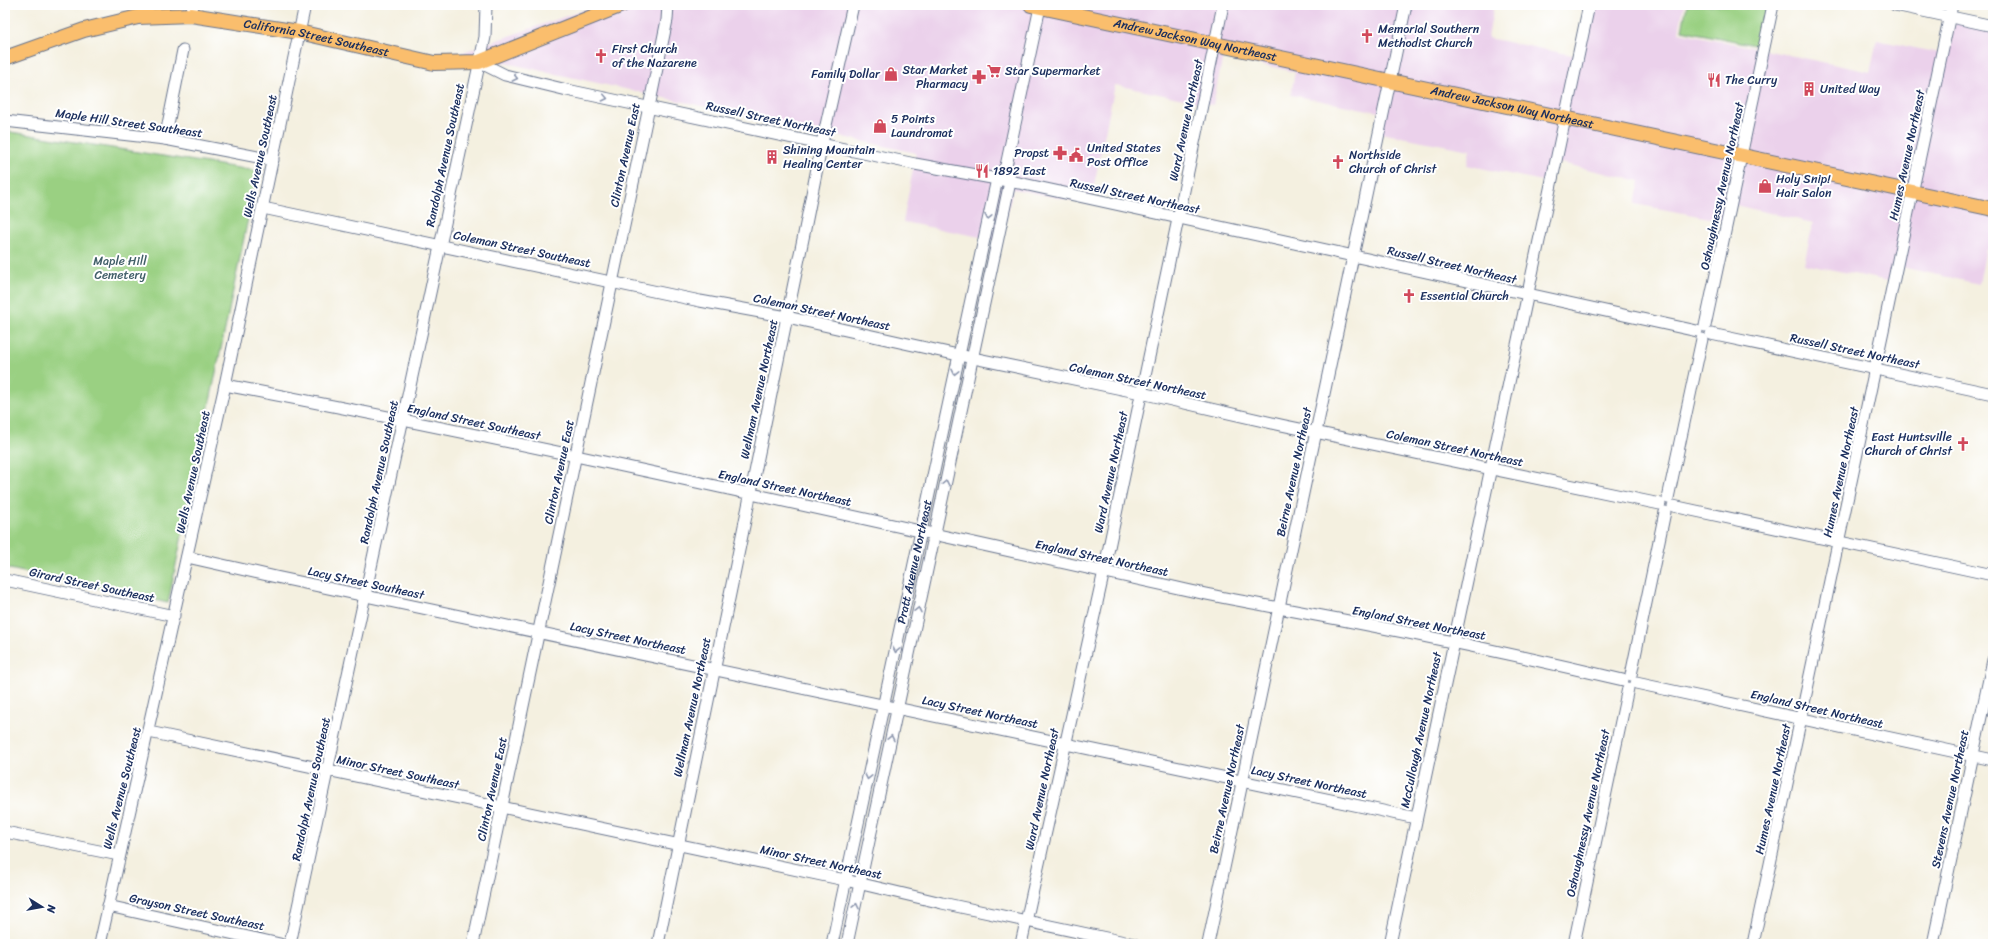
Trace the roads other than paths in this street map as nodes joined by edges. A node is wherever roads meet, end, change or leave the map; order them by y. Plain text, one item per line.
1 (305, 5) edge
2 (486, 5) edge
3 (622, 5) edge
4 (668, 5) edge
5 (853, 5) edge
6 (1223, 5) edge
7 (1406, 5) edge
8 (1589, 5) edge
9 (1774, 5) edge
10 (1895, 5) edge
11 (1952, 5) edge
12 (1038, 6) edge
13 (192, 10) edge
14 (1950, 17) junction
15 (1993, 26) edge
16 (299, 32) junction
17 (1215, 44) junction
18 (183, 50) dead end
19 (5, 58) edge
20 (479, 62) junction
21 (1390, 81) junction
22 (649, 107) junction
23 (1564, 118) junction
24 (5, 121) edge
25 (165, 139) junction
26 (822, 143) junction
27 (1742, 156) junction
28 (273, 160) junction
29 (1006, 166) junction
30 (997, 179) junction
31 (1010, 182) junction
32 (1913, 192) junction
33 (263, 208) junction
34 (1993, 209) edge
35 (1178, 219) junction
36 (440, 244) junction
37 (1353, 256) junction
38 (612, 281) junction
39 (1527, 295) junction
40 (787, 317) junction
41 (1704, 333) junction
42 (958, 355) junction
43 (972, 357) junction
44 (1876, 369) junction
45 (225, 385) junction
46 (1142, 393) junction
47 (1993, 394) edge
48 (402, 419) junction
49 (1316, 432) junction
50 (576, 457) junction
51 (1490, 469) junction
52 (750, 494) junction
53 (1667, 505) junction
54 (921, 532) junction
55 (935, 535) junction
56 (1839, 542) junction
57 (188, 557) junction
58 (1104, 571) junction
59 (1993, 575) edge
60 (5, 580) edge
61 (366, 596) junction
62 (1279, 608) junction
63 (174, 616) junction
64 (539, 632) junction
65 (1453, 643) junction
66 (1993, 660) edge
67 (713, 670) junction
68 (1630, 681) junction
69 (884, 705) junction
70 (897, 708) junction
71 (1801, 719) junction
72 (149, 732) junction
73 (1065, 743) junction
74 (1973, 757) junction
75 (1993, 760) edge
76 (328, 770) junction
77 (1242, 781) junction
78 (501, 807) junction
79 (1416, 818) junction
80 (5, 832) edge
81 (677, 845) junction
82 (119, 855) junction
83 (845, 880) junction
84 (861, 884) junction
85 (108, 906) junction
86 (1026, 921) junction
87 (100, 944) edge
88 (280, 944) edge
89 (290, 944) edge
90 (473, 944) edge
91 (658, 944) edge
92 (832, 944) edge
93 (847, 944) edge
94 (1021, 944) edge
95 (1134, 944) edge
96 (1208, 944) edge
97 (1390, 944) edge
98 (1574, 944) edge
99 (1753, 944) edge
100 (1933, 944) edge

1 - 16 street, Wells Avenue Southeast
2 - 20 street, Randolph Avenue Southeast
3 - 20 main road, California Street Southeast
4 - 22 street, Clinton Avenue East
5 - 26 street, Wellman Avenue Northeast
6 - 17 street, Ward Avenue Northeast
7 - 21 street, Beirne Avenue Northeast
8 - 23 street, McCullough Avenue Northeast
9 - 27 street, Oshaughnessy Avenue Northeast
10 - 14 street
11 - 14 street, Humes Avenue Northeast
12 - 17 main road, Andrew Jackson Way Northeast
12 - 29 street
13 - 16 main road, California Street Southeast
13 - 19 main road, California Street Southeast
14 - 15 street
14 - 32 street, Humes Avenue Northeast
16 - 20 main road, California Street Southeast
16 - 28 street, Wells Avenue Southeast
17 - 21 main road, Andrew Jackson Way Northeast
17 - 35 street, Ward Avenue Northeast
18 - 25 street
20 -> 22 street, Russell Street Northeast
20 - 36 street, Randolph Avenue Southeast
21 - 23 main road, Andrew Jackson Way Northeast
21 - 37 street, Beirne Avenue Northeast
22 - 26 street, Russell Street Northeast
22 - 38 street, Clinton Avenue East
23 - 27 main road, Andrew Jackson Way Northeast
23 - 39 street, McCullough Avenue Northeast
24 - 25 street, Maple Hill Street Southeast
25 - 28 street, Maple Hill Street Southeast
26 - 30 street, Russell Street Northeast
26 - 40 street, Wellman Avenue Northeast
27 - 32 main road, Andrew Jackson Way Northeast
27 - 41 street, Oshaughnessy Avenue Northeast
28 - 33 street, Wells Avenue Southeast
29 - 30 street
29 - 31 street
30 - 31 street, Russell Street Northeast
30 -> 42 street, Pratt Avenue Northeast
31 - 35 street, Russell Street Northeast
31 - 43 street, Pratt Avenue Northeast
32 - 34 main road, Andrew Jackson Way Northeast
32 - 44 street, Humes Avenue Northeast
33 - 36 street, Coleman Street Southeast
33 - 45 street, Wells Avenue Southeast
35 - 37 street, Russell Street Northeast
35 - 46 street, Ward Avenue Northeast
36 - 38 street, Coleman Street Southeast
36 - 48 street, Randolph Avenue Southeast
37 - 39 street, Russell Street Northeast
37 - 49 street, Beirne Avenue Northeast
38 - 40 street, Coleman Street Northeast
38 - 50 street, Clinton Avenue East
39 - 41 street, Russell Street Northeast
39 - 51 street, McCullough Avenue Northeast
40 - 42 street, Coleman Street Northeast
40 - 52 street, Wellman Avenue Northeast
41 - 44 street, Russell Street Northeast
41 - 53 street, Oshaughnessy Avenue Northeast
42 - 43 street, Coleman Street Northeast
42 -> 54 street, Pratt Avenue Northeast
43 - 46 street, Coleman Street Northeast
55 -> 43 street, Pratt Avenue Northeast
44 - 47 street, Russell Street Northeast
44 - 56 street, Humes Avenue Northeast
45 - 48 street, England Street Southeast
45 - 57 street, Wells Avenue Southeast
46 - 49 street, Coleman Street Northeast
46 - 58 street, Ward Avenue Northeast
48 - 50 street, England Street Southeast
48 - 61 street, Randolph Avenue Southeast
49 - 51 street, Coleman Street Northeast
49 - 62 street, Beirne Avenue Northeast
50 - 52 street, England Street Northeast
50 - 64 street, Clinton Avenue East
51 - 53 street, Coleman Street Northeast
51 - 65 street, McCullough Avenue Northeast
52 - 54 street, England Street Northeast
52 - 67 street, Wellman Avenue Northeast
53 - 56 street, Coleman Street Northeast
53 - 68 street, Oshaughnessy Avenue Northeast
54 - 55 street, England Street Northeast
54 -> 69 street, Pratt Avenue Northeast
55 - 58 street, England Street Northeast
70 -> 55 street, Pratt Avenue Northeast
56 - 59 street, Coleman Street Northeast
56 - 71 street, Humes Avenue Northeast
57 - 61 street, Lacy Street Southeast
57 - 63 street, Wells Avenue Southeast
58 - 62 street, England Street Northeast
58 - 73 street, Ward Avenue Northeast
60 - 63 street, Girard Street Southeast
61 - 64 street, Lacy Street Southeast
61 - 76 street, Randolph Avenue Southeast
62 - 65 street, England Street Northeast
62 - 77 street, Beirne Avenue Northeast
63 - 72 street, Wells Avenue Southeast
64 - 67 street, Lacy Street Northeast
64 - 78 street, Clinton Avenue East
65 - 68 street, England Street Northeast
65 - 79 street, McCullough Avenue Northeast
66 - 74 street, Stevens Avenue Northeast
67 - 69 street, Lacy Street Northeast
67 - 81 street, Wellman Avenue Northeast
68 - 71 street, England Street Northeast
68 - 98 street, Oshaughnessy Avenue Northeast
69 - 70 street, Lacy Street Northeast
69 -> 83 street, Pratt Avenue Northeast
70 - 73 street, Lacy Street Northeast
84 -> 70 street, Pratt Avenue Northeast
71 - 74 street, England Street Northeast
71 - 99 street, Humes Avenue Northeast
72 - 76 street, Minor Street Southeast
72 - 82 street, Wells Avenue Southeast
73 - 77 street, Lacy Street Northeast
73 - 86 street, Ward Avenue Northeast
74 - 75 street, England Street Northeast
74 - 100 street, Stevens Avenue Northeast
76 - 78 street, Minor Street Southeast
76 - 89 street, Randolph Avenue Southeast
77 - 79 street, Lacy Street Northeast
77 - 96 street, Beirne Avenue Northeast
78 - 81 street, Minor Street Northeast
78 - 90 street, Clinton Avenue East
79 - 97 street, McCullough Avenue Northeast
80 - 82 street
81 - 83 street, Minor Street Northeast
81 - 91 street, Wellman Avenue Northeast
82 - 85 street, Wells Avenue Southeast
83 - 84 street, Minor Street Northeast
83 - 92 street, Pratt Avenue Northeast
84 - 86 street, Minor Street Northeast
93 -> 84 street, Pratt Avenue Northeast
85 - 87 street, Wells Avenue Southeast
85 - 88 street, Grayson Street Southeast
86 - 94 street, Ward Avenue Northeast
86 - 95 street, Minor Street Northeast

